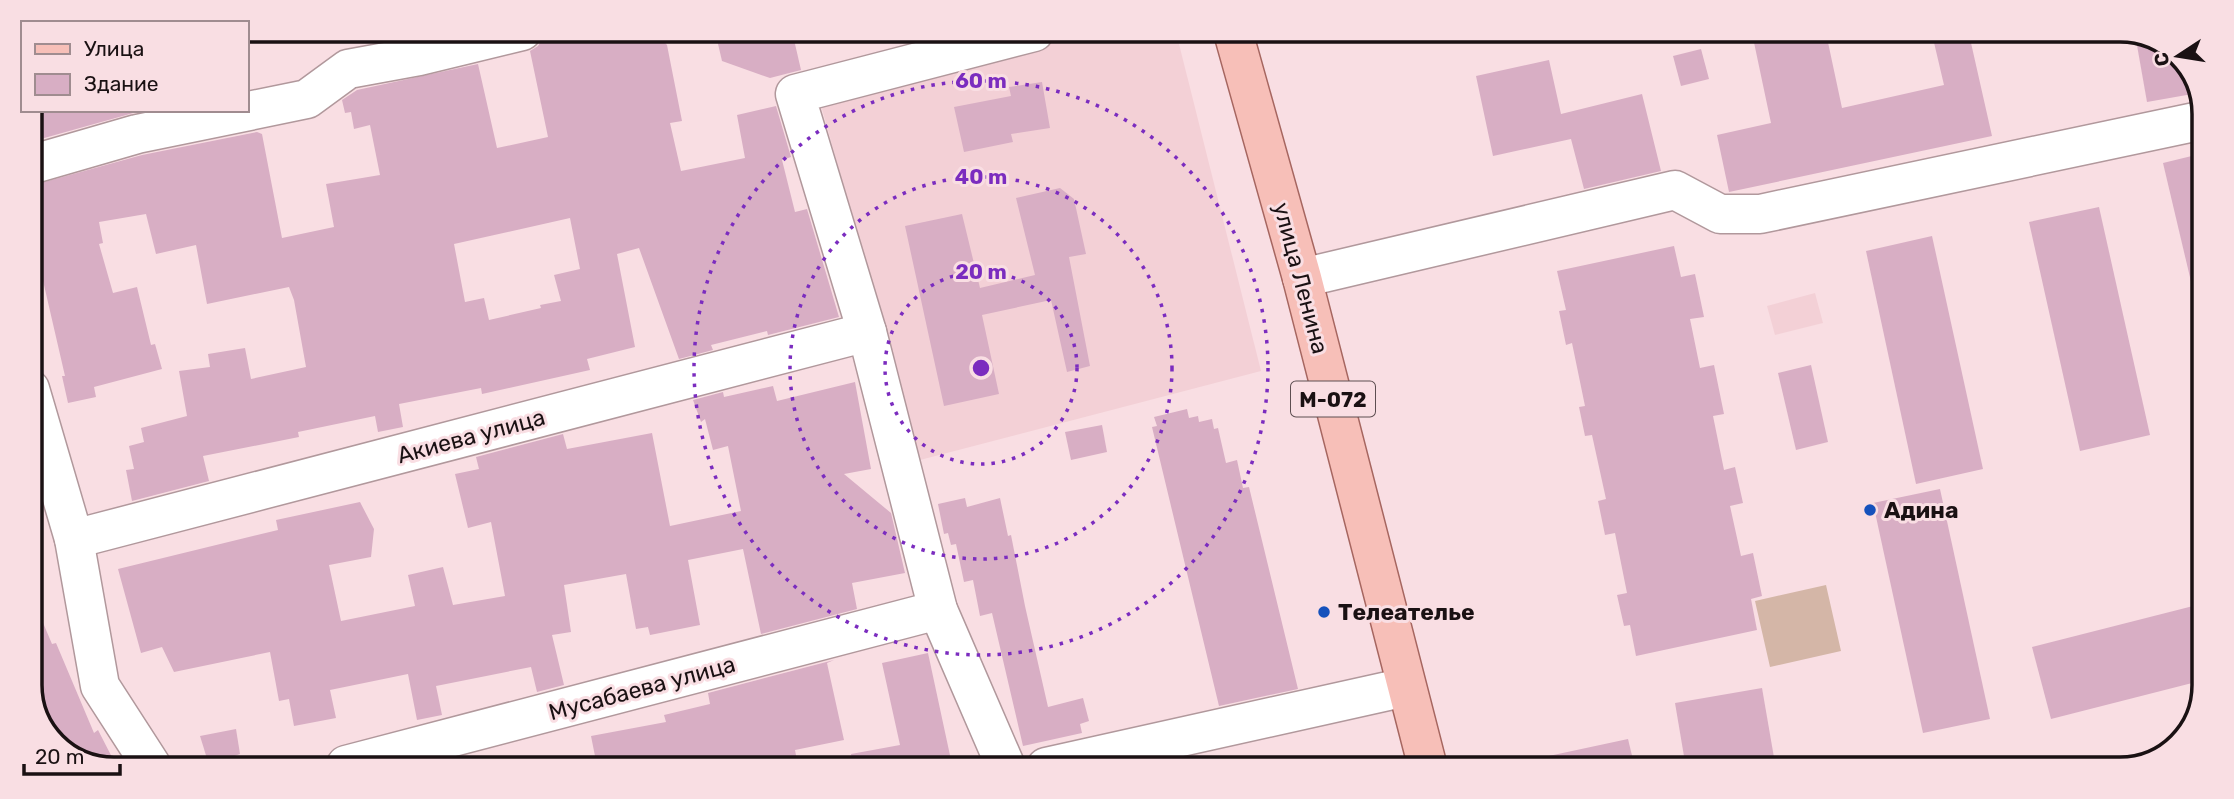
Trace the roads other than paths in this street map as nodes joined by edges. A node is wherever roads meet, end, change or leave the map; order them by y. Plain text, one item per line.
1 (478, 42) edge
2 (995, 42) edge
3 (1236, 42) edge
4 (248, 111) edge
5 (243, 112) edge
6 (2192, 123) edge
7 (42, 161) edge
8 (1302, 278) junction
9 (867, 332) junction
10 (42, 430) edge
11 (74, 539) junction
12 (938, 610) junction
13 (1406, 687) junction
14 (146, 757) edge
15 (377, 757) edge
16 (1002, 757) edge
17 (1091, 757) edge
18 (1425, 757) edge

1 - 4 street
2 - 9 street
3 - 8 main road, улица Ленина / М-072
5 - 7 street
6 - 8 street
8 - 13 main road, улица Ленина / М-072
9 - 11 street, Акиева улица
9 - 12 street
10 - 11 street
11 - 14 street
12 - 15 street, Мусабаева улица
12 - 16 street
13 - 17 street
13 - 18 main road, улица Ленина / М-072

